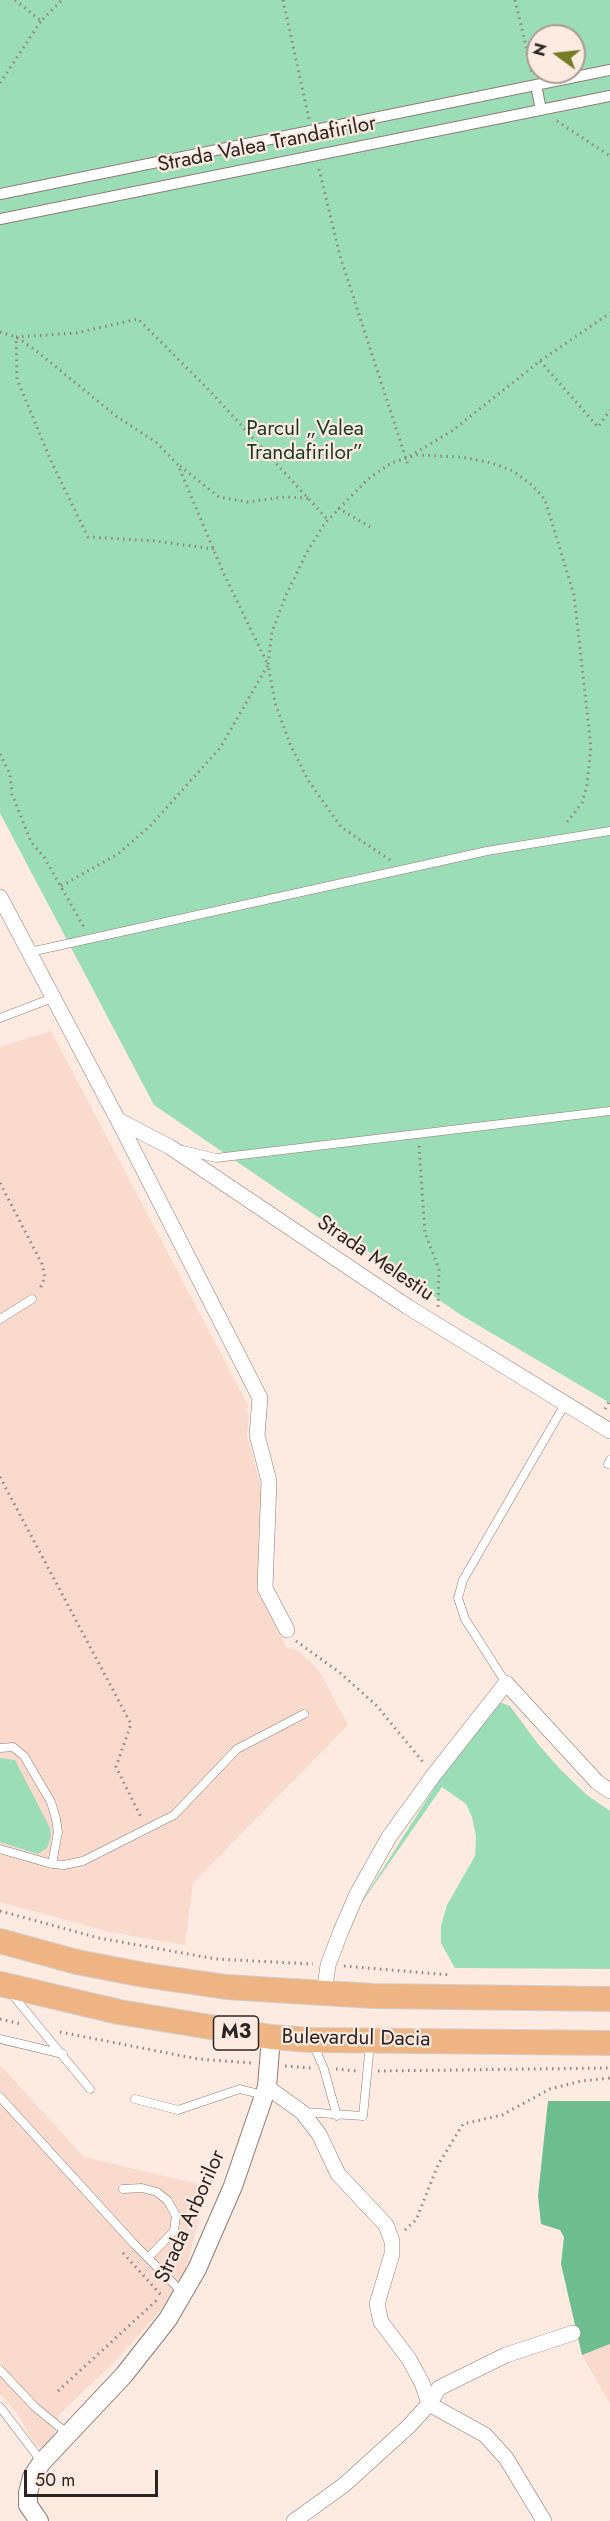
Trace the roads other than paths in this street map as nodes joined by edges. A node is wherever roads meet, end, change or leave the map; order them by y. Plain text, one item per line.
1 (610, 70) edge
2 (536, 85) junction
3 (610, 96) edge
4 (541, 110) junction
5 (0, 194) edge
6 (0, 219) edge
7 (610, 831) edge
8 (0, 897) edge
9 (30, 952) junction
10 (55, 997) junction
11 (0, 1018) edge
12 (610, 1111) edge
13 (118, 1120) junction
14 (170, 1147) junction
15 (32, 1299) road end
16 (0, 1319) edge
17 (565, 1404) junction
18 (610, 1431) edge
19 (287, 1630) road end
20 (506, 1683) junction
21 (304, 1714) dead end
22 (0, 1748) edge
23 (610, 1791) edge
24 (0, 1849) edge
25 (52, 1864) junction
26 (0, 1941) edge
27 (2, 1985) edge
28 (324, 1994) junction
29 (610, 1999) edge
30 (271, 2037) junction
31 (0, 2039) edge
32 (311, 2040) junction
33 (370, 2041) junction
34 (610, 2043) edge
35 (63, 2054) junction
36 (90, 2089) dead end
37 (266, 2091) junction
38 (0, 2097) edge
39 (135, 2099) dead end
40 (302, 2112) junction
41 (337, 2116) junction
42 (123, 2189) dead end
43 (148, 2258) junction
44 (183, 2293) junction
45 (573, 2333) dead end
46 (0, 2370) edge
47 (429, 2404) junction
48 (0, 2407) edge
49 (68, 2434) junction
50 (42, 2462) junction
51 (39, 2521) edge
52 (294, 2521) edge
53 (544, 2521) edge

1 - 2 street, Strada Valea Trandafirilor
2 - 4 street
2 - 5 street, Strada Valea Trandafirilor
3 - 4 street, Strada Valea Trandafirilor
4 - 6 street, Strada Valea Trandafirilor
7 - 9 lane
8 - 9 street
9 - 10 street
10 - 11 lane
10 - 13 street
12 - 14 lane
13 - 14 street, Strada Melestiu
13 - 19 street
14 - 17 street, Strada Melestiu
15 - 16 lane
17 - 18 street, Strada Melestiu
17 - 20 lane
20 - 23 street
20 - 28 street
21 - 25 lane
22 - 25 lane
24 - 25 lane
26 - 28 highway, Bulevardul Dacia / M3
27 - 30 highway, Bulevardul Dacia / M3
27 - 35 lane
28 - 29 highway, Bulevardul Dacia / M3
30 - 32 highway, Bulevardul Dacia / M3
30 - 37 street, Strada Arborilor
31 - 35 lane
32 - 33 highway, Bulevardul Dacia / M3
32 - 41 lane
33 - 34 highway, Bulevardul Dacia / M3
33 - 41 lane
35 - 36 lane
37 - 39 lane
37 - 40 street
37 - 44 street, Strada Arborilor
38 - 43 lane
40 - 41 lane
40 - 47 street
42 - 43 lane
43 - 44 lane
44 - 49 street, Strada Arborilor
45 - 47 street
46 - 49 lane
47 - 52 street
47 - 53 street
48 - 50 lane
49 - 50 street, Strada Arborilor
50 - 51 street, Strada Arborilor

